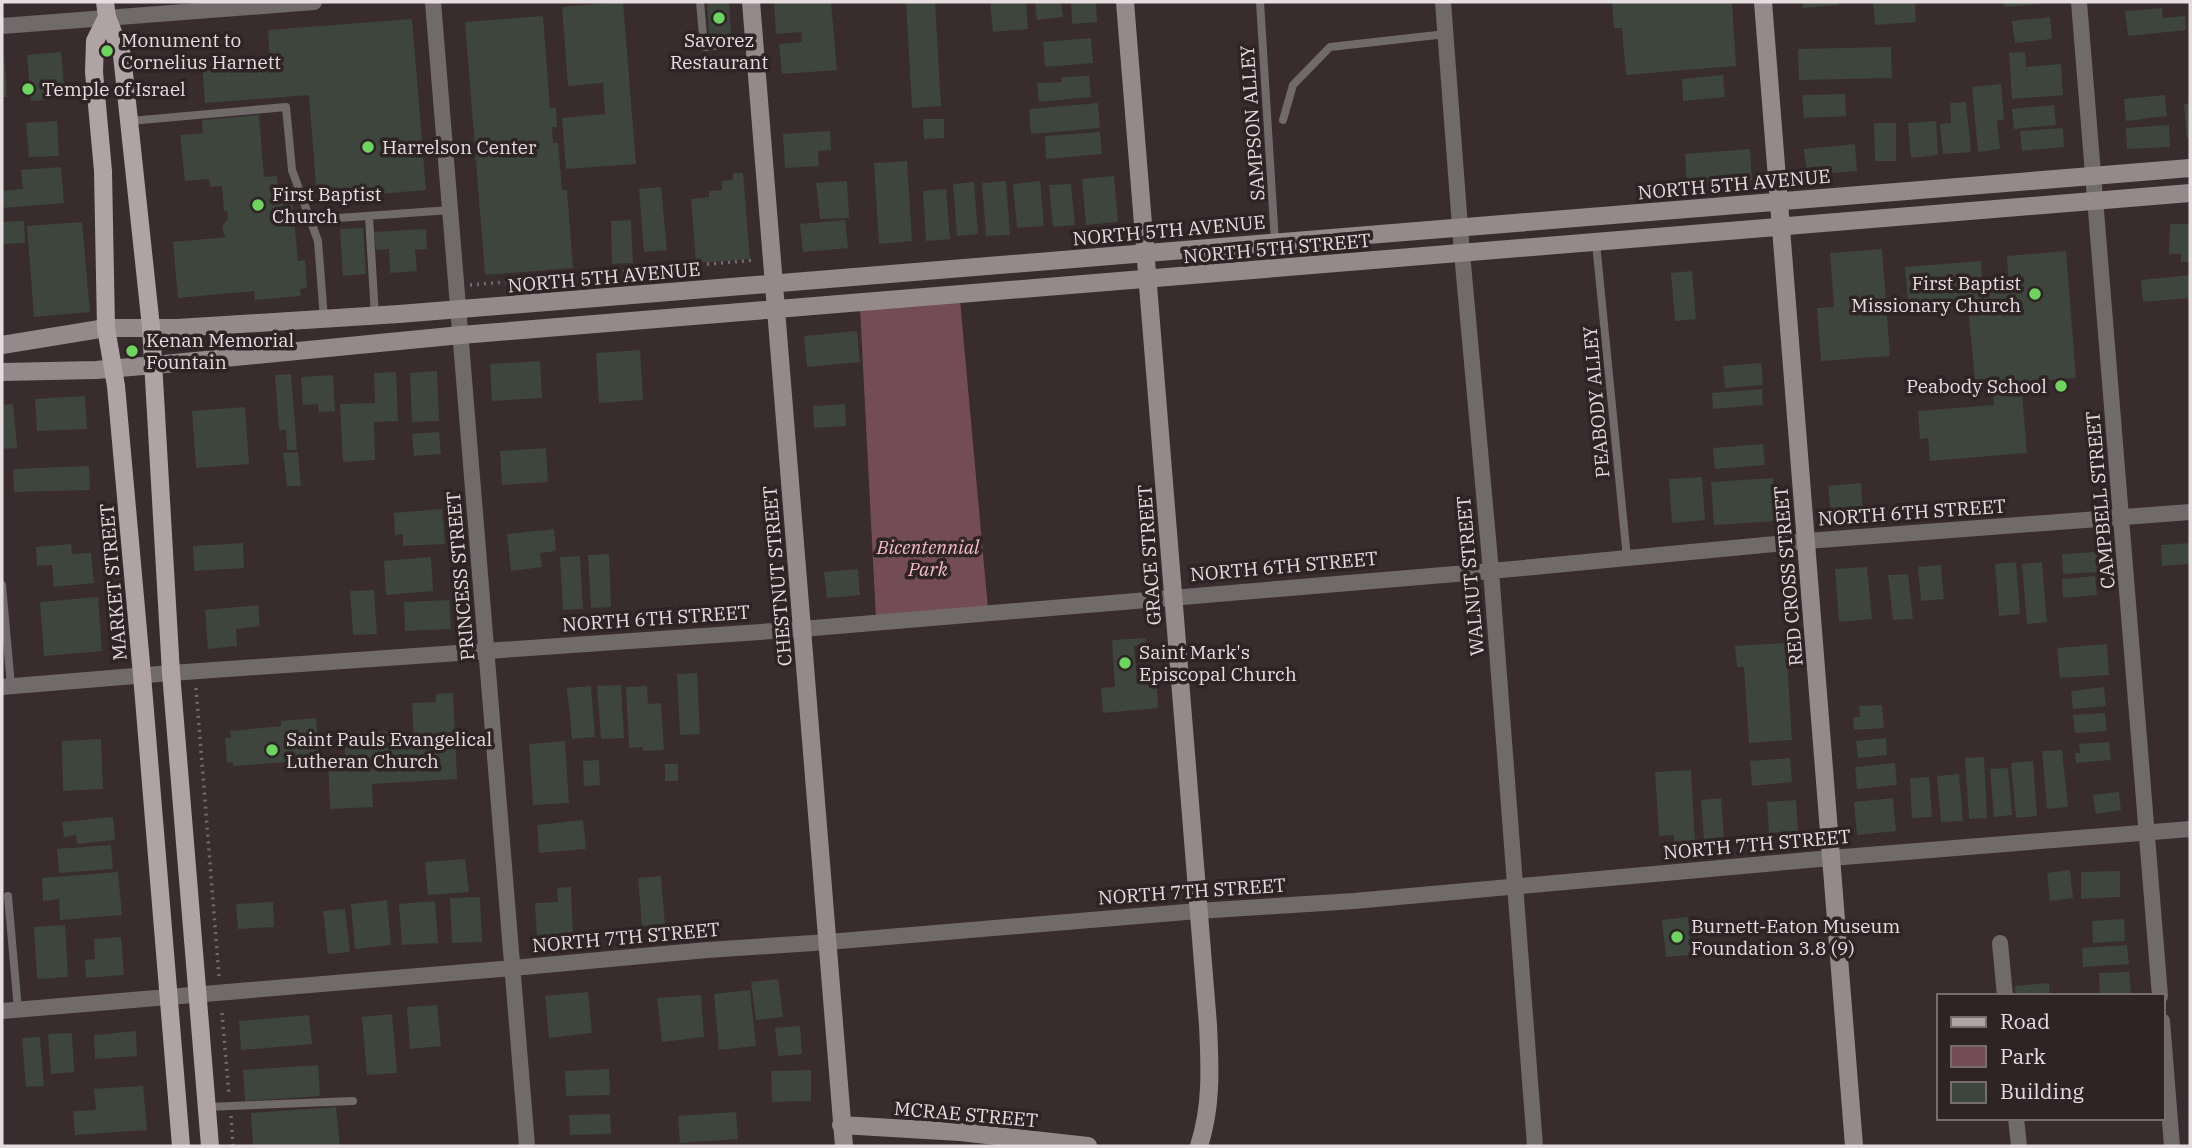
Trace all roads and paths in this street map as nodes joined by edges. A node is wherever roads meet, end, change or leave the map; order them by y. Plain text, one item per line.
1 (314, 2) edge
2 (433, 2) edge
3 (700, 2) edge
4 (751, 2) edge
5 (1125, 2) edge
6 (1260, 2) edge
7 (1443, 2) edge
8 (1763, 2) edge
9 (2079, 2) edge
10 (215, 5) edge
11 (106, 9) edge
12 (2, 26) edge
13 (1446, 34) junction
14 (754, 42) junction
15 (1283, 120) dead end
16 (130, 121) junction
17 (2190, 167) edge
18 (2094, 174) junction
19 (2190, 193) edge
20 (2096, 200) junction
21 (1779, 201) junction
22 (450, 210) junction
23 (369, 216) junction
24 (311, 220) junction
25 (1781, 226) junction
26 (1460, 228) junction
27 (1275, 242) junction
28 (1597, 243) junction
29 (1462, 253) junction
30 (1147, 254) junction
31 (772, 259) junction
32 (1149, 279) junction
33 (482, 284) dead end
34 (774, 284) junction
35 (459, 309) junction
36 (776, 309) junction
37 (375, 316) junction
38 (324, 319) junction
39 (150, 327) junction
40 (106, 328) junction
41 (461, 335) junction
42 (2, 345) edge
43 (154, 365) junction
44 (113, 369) junction
45 (2, 372) edge
46 (2190, 512) edge
47 (2123, 517) junction
48 (1807, 541) junction
49 (1627, 558) junction
50 (1491, 571) junction
51 (2, 585) edge
52 (1173, 596) junction
53 (802, 629) junction
54 (487, 652) junction
55 (171, 673) junction
56 (142, 676) junction
57 (6, 687) edge
58 (195, 688) dead end
59 (2190, 829) edge
60 (2147, 833) junction
61 (1831, 858) junction
62 (1515, 887) junction
63 (8, 896) dead end
64 (1198, 911) junction
65 (828, 942) junction
66 (2000, 943) dead end
67 (513, 968) junction
68 (219, 976) dead end
69 (197, 993) junction
70 (2005, 994) edge
71 (2160, 994) edge
72 (168, 996) junction
73 (10, 1010) edge
74 (222, 1013) dead end
75 (2164, 1046) edge
76 (353, 1101) dead end
77 (230, 1105) junction
78 (206, 1107) junction
79 (2017, 1120) edge
80 (841, 1125) junction
81 (181, 1146) edge
82 (210, 1146) edge
83 (233, 1146) edge
84 (527, 1146) edge
85 (844, 1146) edge
86 (853, 1146) edge
87 (1088, 1146) edge
88 (1199, 1146) edge
89 (1535, 1146) edge
90 (1854, 1146) edge
91 (2019, 1146) edge
92 (2172, 1146) edge

1 - 10 street
2 - 22 street, PRINCESS STREET
3 - 14 lane
4 - 14 street, CHESTNUT STREET
5 - 30 street, GRACE STREET
6 - 27 lane, SAMPSON ALLEY
7 - 13 street, WALNUT STREET
8 - 21 street, RED CROSS STREET
9 - 18 street, CAMPBELL STREET
10 - 11 street
11 - 12 street
11 - 16 main road
11 - 40 main road, MARKET STREET
13 - 15 lane
13 - 26 street, WALNUT STREET
14 - 31 street, CHESTNUT STREET
16 - 24 lane
16 - 39 main road
17 - 18 street, NORTH 5TH AVENUE
18 - 20 street, CAMPBELL STREET
18 - 21 street, NORTH 5TH AVENUE
19 - 20 street
20 - 25 street
20 - 47 street, CAMPBELL STREET
21 - 25 street, RED CROSS STREET
21 - 26 street, NORTH 5TH AVENUE
22 - 23 lane
22 - 35 street, PRINCESS STREET
23 - 24 lane
23 - 37 lane
24 - 38 lane
25 - 28 street, NORTH 5TH STREET
25 - 48 street, RED CROSS STREET
26 - 27 street, NORTH 5TH AVENUE
26 - 29 street, WALNUT STREET
27 - 30 street, NORTH 5TH AVENUE
28 - 29 street, NORTH 5TH STREET
28 - 49 lane, PEABODY ALLEY
29 - 32 street, NORTH 5TH STREET
29 - 50 street, WALNUT STREET
30 - 32 street, GRACE STREET
30 - 34 street, NORTH 5TH AVENUE
31 - 33 path
31 - 34 street, CHESTNUT STREET
32 - 36 street, NORTH 5TH STREET
32 - 52 street, GRACE STREET
34 - 35 street, NORTH 5TH AVENUE
34 - 36 street, CHESTNUT STREET
35 - 37 street, NORTH 5TH AVENUE
35 - 41 street, PRINCESS STREET
36 - 41 street
36 - 53 street, CHESTNUT STREET
37 - 38 street, NORTH 5TH AVENUE
38 - 39 street, NORTH 5TH AVENUE
39 - 40 street, NORTH 5TH AVENUE
39 - 43 main road
40 - 42 street, NORTH 5TH AVENUE
40 - 44 main road, MARKET STREET
41 - 43 street
41 - 54 street, PRINCESS STREET
43 - 44 street
43 - 55 main road
44 - 45 street
44 - 56 main road, MARKET STREET
46 - 47 street, NORTH 6TH STREET
47 - 48 street, NORTH 6TH STREET
47 - 60 street, CAMPBELL STREET
48 - 49 street, NORTH 6TH STREET
48 - 61 street, RED CROSS STREET
49 - 50 street, NORTH 6TH STREET
50 - 52 street, NORTH 6TH STREET
50 - 62 street, WALNUT STREET
51 - 57 lane
52 - 53 street, NORTH 6TH STREET
52 - 64 street, GRACE STREET
53 - 54 street, NORTH 6TH STREET
53 - 65 street, CHESTNUT STREET
54 - 55 street, NORTH 6TH STREET
54 - 67 street, PRINCESS STREET
55 - 56 street, NORTH 6TH STREET
55 - 69 main road
56 - 57 street, NORTH 6TH STREET
56 - 72 main road, MARKET STREET
58 - 68 path
59 - 60 street, NORTH 7TH STREET
60 - 61 street, NORTH 7TH STREET
60 - 71 street, CAMPBELL STREET
61 - 62 street, NORTH 7TH STREET
61 - 90 street, RED CROSS STREET
62 - 64 street, NORTH 7TH STREET
62 - 89 street, WALNUT STREET
63 - 73 lane
64 - 65 street, NORTH 7TH STREET
64 - 88 street, GRACE STREET
65 - 67 street, NORTH 7TH STREET
65 - 80 street, CHESTNUT STREET
66 - 70 street
67 - 69 street, NORTH 7TH STREET
67 - 84 street, PRINCESS STREET
69 - 72 street, NORTH 7TH STREET
69 - 78 main road
72 - 73 street, NORTH 7TH STREET
72 - 81 main road, MARKET STREET
74 - 77 path
75 - 92 street
76 - 77 lane
77 - 78 lane
77 - 83 path
78 - 82 main road
79 - 91 street
80 - 85 street, CHESTNUT STREET
80 - 86 street
80 - 87 street, MCRAE STREET

